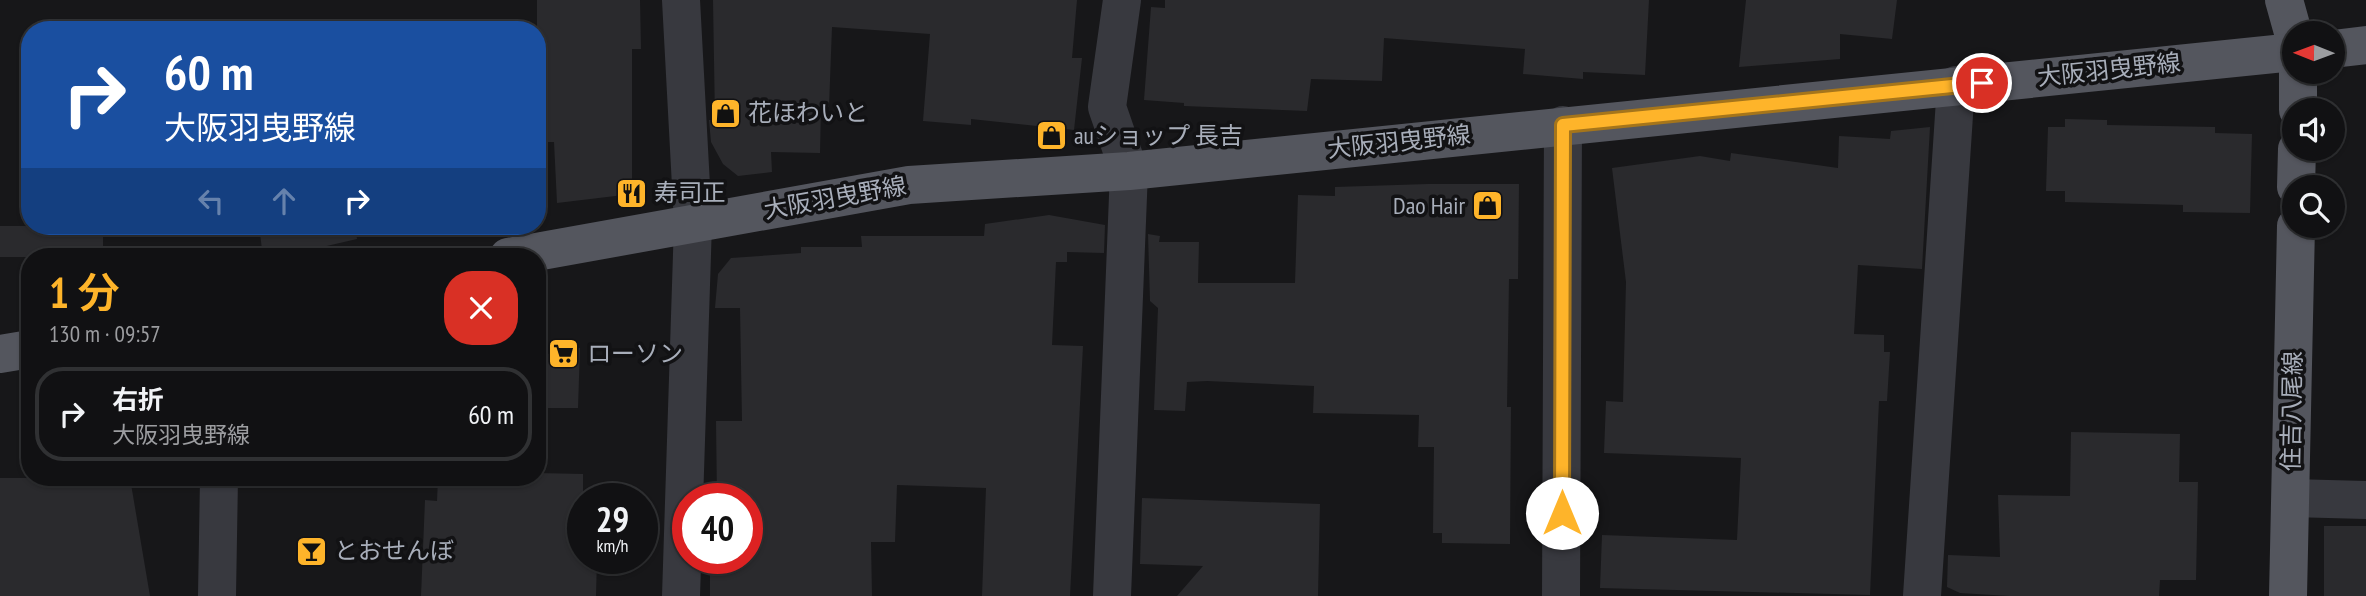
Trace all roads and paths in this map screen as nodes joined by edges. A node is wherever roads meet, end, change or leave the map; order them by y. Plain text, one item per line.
1 (681, 0) edge
2 (1122, 0) edge
3 (2284, 0) edge
4 (2290, 21) edge
5 (2366, 45) edge
6 (2345, 48) edge
7 (2282, 53) edge
8 (1956, 85) junction
9 (1563, 125) junction
10 (1129, 171) junction
11 (693, 223) junction
12 (2296, 238) edge
13 (546, 250) edge
14 (21, 350) edge
15 (0, 354) edge
16 (219, 486) edge
17 (2291, 498) junction
18 (2366, 500) edge
19 (216, 596) edge
20 (681, 596) edge
21 (1112, 596) edge
22 (1561, 596) edge
23 (1922, 596) edge
24 (2288, 596) edge

1 - 11 street
2 - 10 street
3 - 4 main road
5 - 6 main road
7 - 8 main road, 大阪羽曳野線
8 - 9 main road, 大阪羽曳野線
8 - 23 street
9 - 10 main road, 大阪羽曳野線
9 - 22 street
10 - 11 main road, 大阪羽曳野線
10 - 21 street
11 - 13 main road, 大阪羽曳野線
11 - 20 street
12 - 17 main road, 住吉八尾線
14 - 15 main road
16 - 19 street
17 - 18 street
17 - 24 main road, 住吉八尾線

